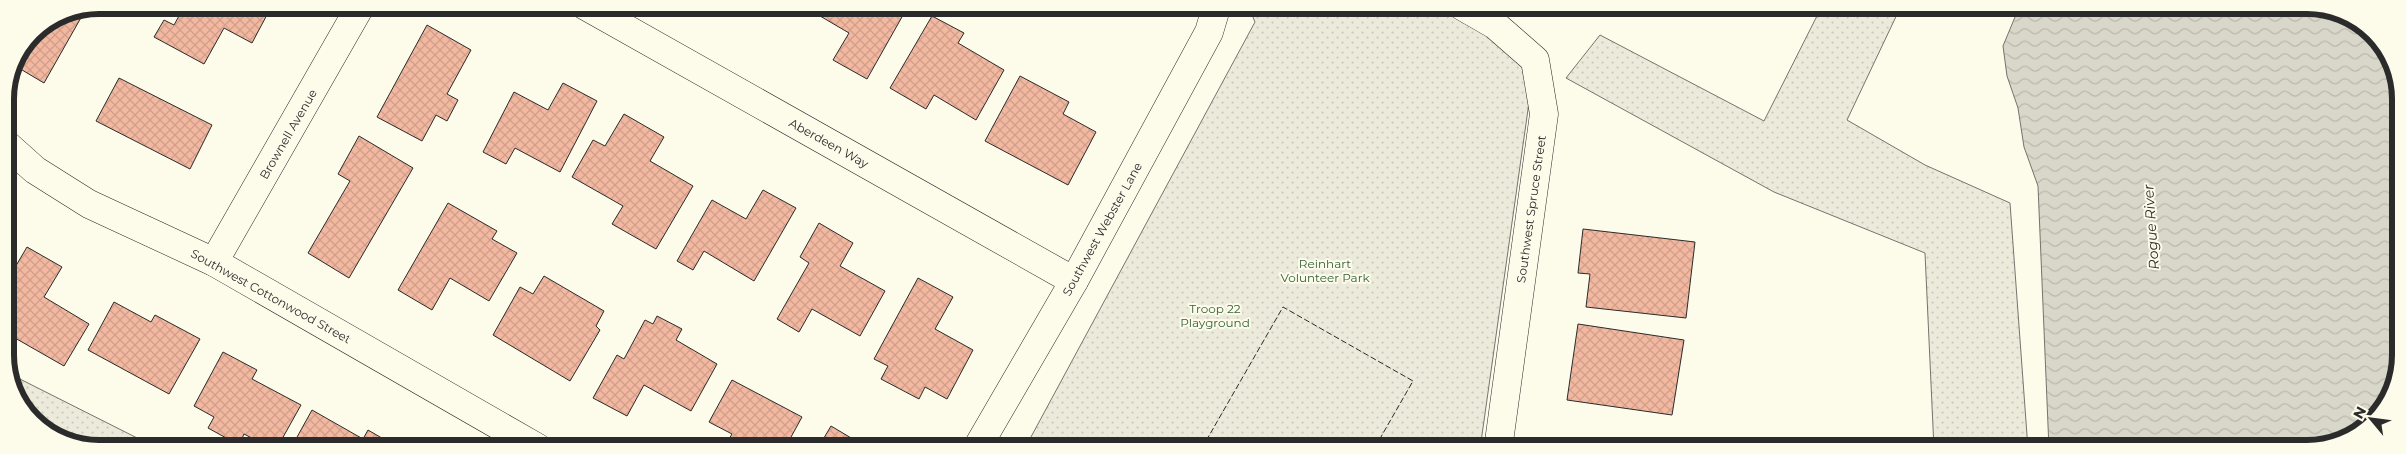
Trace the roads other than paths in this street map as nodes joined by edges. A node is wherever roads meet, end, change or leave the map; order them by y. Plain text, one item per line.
1 (356, 14) edge
2 (600, 14) edge
3 (1214, 14) edge
4 (1476, 14) edge
5 (14, 151) edge
6 (214, 262) junction
7 (1074, 281) junction
8 (524, 440) edge
9 (982, 440) edge
10 (1499, 440) edge

1 - 6 street, Brownell Avenue
2 - 7 street, Aberdeen Way
3 - 7 street, Southwest Webster Lane
4 - 10 street, Southwest Spruce Street
5 - 6 street, Southwest Cottonwood Street
6 - 8 street, Southwest Cottonwood Street
7 - 9 street, Southwest Webster Lane

